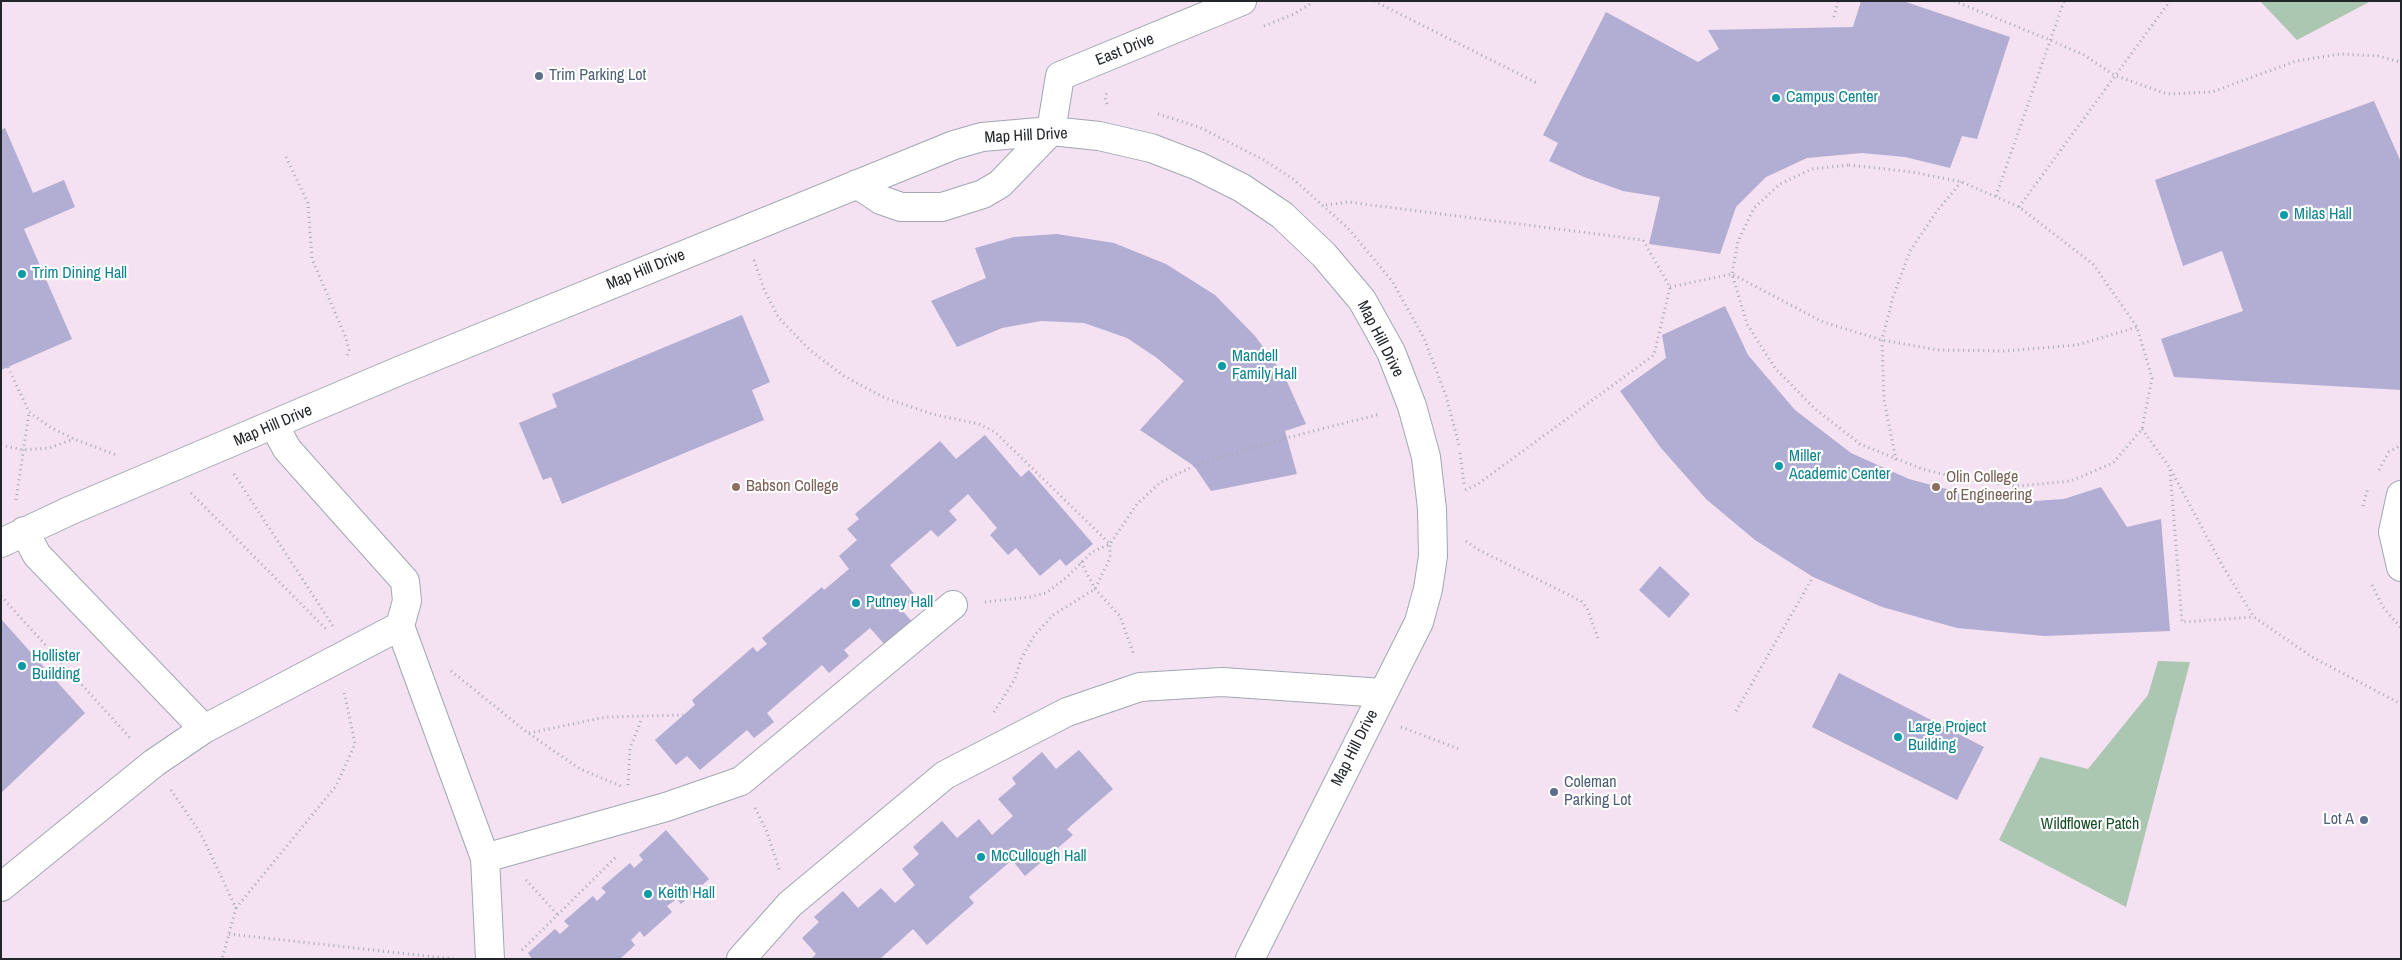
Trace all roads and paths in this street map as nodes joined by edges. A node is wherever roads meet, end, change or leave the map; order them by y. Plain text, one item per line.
1 (1242, 1) edge
2 (1374, 1) edge
3 (1838, 1) edge
4 (1954, 1) edge
5 (2064, 1) edge
6 (2170, 1) edge
7 (1966, 3) edge
8 (1834, 17) dead end
9 (2050, 40) junction
10 (2401, 62) edge
11 (2114, 75) junction
12 (1537, 83) dead end
13 (1051, 132) junction
14 (286, 157) dead end
15 (1962, 182) junction
16 (857, 184) junction
17 (1996, 196) junction
18 (1326, 205) dead end
19 (2019, 207) junction
20 (751, 253) dead end
21 (1732, 274) junction
22 (1670, 287) junction
23 (2137, 327) junction
24 (1882, 340) junction
25 (339, 365) dead end
26 (8, 367) dead end
27 (1412, 406) junction
28 (29, 412) junction
29 (274, 425) junction
30 (2142, 429) junction
31 (74, 440) junction
32 (1, 445) edge
33 (23, 450) junction
34 (119, 456) dead end
35 (1896, 460) junction
36 (242, 468) dead end
37 (2170, 468) junction
38 (198, 487) dead end
39 (1465, 490) dead end
40 (2401, 495) edge
41 (13, 527) edge
42 (1466, 540) dead end
43 (1110, 544) junction
44 (1081, 562) junction
45 (2401, 567) edge
46 (1813, 577) dead end
47 (1094, 589) junction
48 (952, 605) joint
49 (2254, 617) junction
50 (400, 626) junction
51 (1599, 641) dead end
52 (350, 652) junction
53 (1140, 687) junction
54 (1383, 693) junction
55 (2401, 704) edge
56 (1736, 711) dead end
57 (992, 715) dead end
58 (683, 716) dead end
59 (642, 718) junction
60 (1369, 720) junction
61 (204, 729) junction
62 (528, 733) dead end
63 (1459, 750) dead end
64 (741, 780) junction
65 (628, 788) dead end
66 (494, 855) junction
67 (1, 887) edge
68 (790, 904) junction
69 (558, 915) dead end
70 (228, 934) dead end
71 (454, 959) edge
72 (490, 959) edge
73 (741, 959) edge
74 (1250, 959) edge

1 - 13 street, East Drive
2 - 12 path
3 - 8 path
4 - 7 path
5 - 9 path
6 - 11 path
7 - 9 path
9 - 11 path
9 - 17 path
10 - 11 path
11 - 19 path
13 - 16 street, Map Hill Drive
13 - 16 street
13 - 27 street, Map Hill Drive
14 - 25 path
15 - 17 path
15 - 21 path
15 - 24 path
16 - 29 street, Map Hill Drive
17 - 19 path
18 - 22 path
19 - 23 path
20 - 43 path
21 - 22 path
21 - 24 path
21 - 35 path
22 - 39 path
23 - 24 path
23 - 30 path
24 - 35 path
26 - 28 path
27 - 43 path
27 - 54 street, Map Hill Drive
28 - 31 path
28 - 33 path
29 - 41 street, Map Hill Drive
29 - 50 street
30 - 35 path
30 - 37 path
31 - 33 path
31 - 34 path
32 - 33 path
33 - 41 path
36 - 52 path
37 - 49 path
37 - 49 path
38 - 52 path
40 - 45 street
41 - 61 street
42 - 51 path
43 - 44 path
43 - 47 path
44 - 47 path
44 - 48 path
46 - 56 path
47 - 53 path
47 - 57 path
48 - 64 street
49 - 55 path
50 - 52 street
50 - 66 street
52 - 61 street
53 - 54 street
53 - 68 street
54 - 60 street, Map Hill Drive
58 - 59 path
59 - 62 path
59 - 65 path
60 - 63 path
60 - 74 street, Map Hill Drive
61 - 67 street
64 - 66 street
64 - 68 path
66 - 69 path
66 - 72 street
68 - 73 street
70 - 71 path

